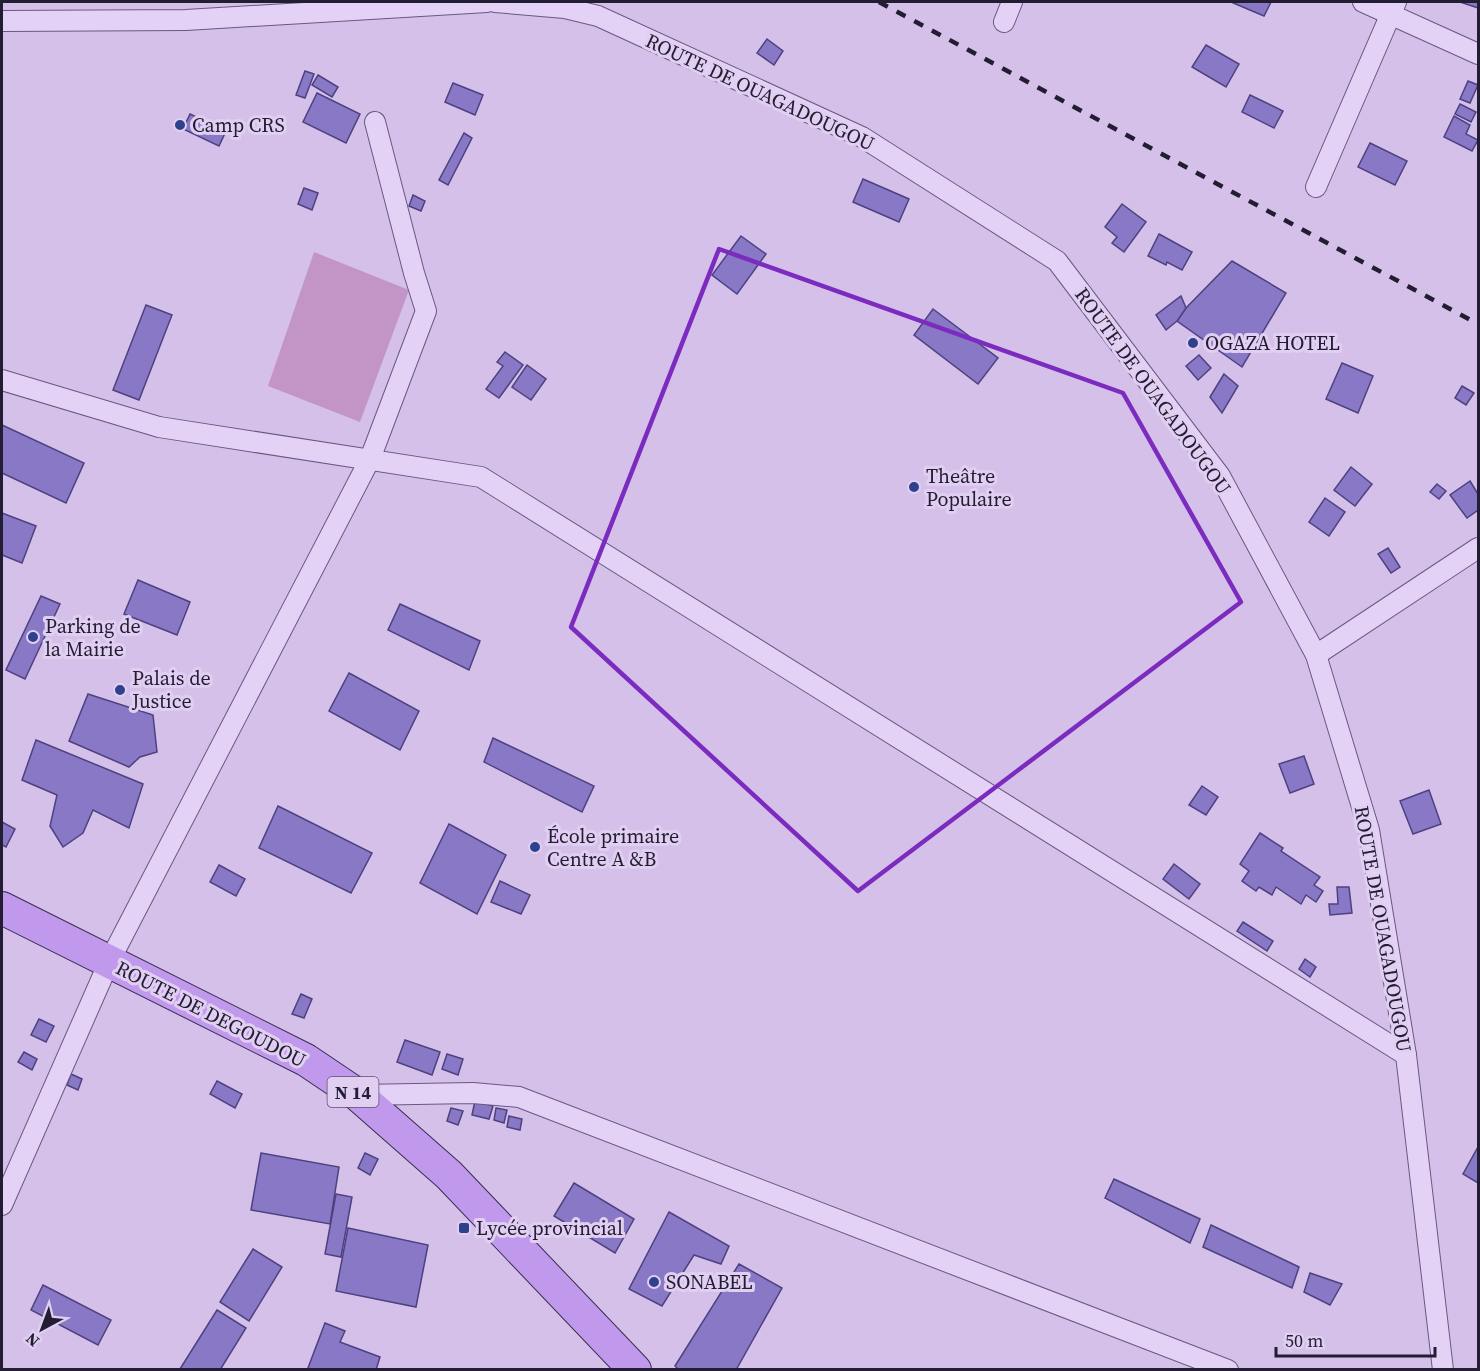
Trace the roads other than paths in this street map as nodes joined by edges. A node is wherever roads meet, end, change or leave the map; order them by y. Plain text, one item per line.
1 (487, 2) edge
2 (495, 2) edge
3 (1012, 2) edge
4 (1364, 2) edge
5 (1393, 8) edge
6 (2, 21) edge
7 (1004, 22) dead end
8 (1479, 54) edge
9 (375, 122) dead end
10 (1316, 187) dead end
11 (2, 380) edge
12 (370, 459) junction
13 (1479, 548) edge
14 (1316, 655) junction
15 (2, 908) edge
16 (109, 962) junction
17 (1406, 1055) junction
18 (358, 1095) junction
19 (2, 1205) edge
20 (635, 1370) edge
21 (1228, 1370) edge
22 (1443, 1370) edge

1 - 6 street
2 - 14 street, ROUTE DE OUAGADOUGOU
3 - 7 street
4 - 5 street
5 - 8 street
5 - 10 street
9 - 12 street
11 - 12 street
12 - 16 street
12 - 17 street
13 - 14 street
14 - 17 street, ROUTE DE OUAGADOUGOU
15 - 16 main road, ROUTE DE DEGOUDOU / N 14
16 - 18 main road, ROUTE DE DEGOUDOU / N 14
16 - 19 street
17 - 22 street, ROUTE DE OUAGADOUGOU
18 - 20 main road, ROUTE DE DEGOUDOU / N 14
18 - 21 street

